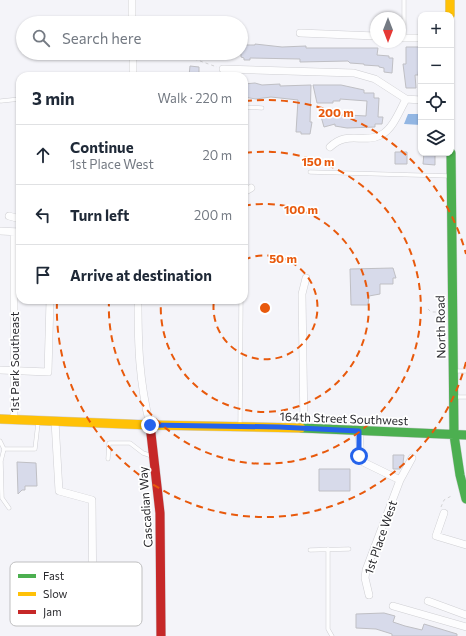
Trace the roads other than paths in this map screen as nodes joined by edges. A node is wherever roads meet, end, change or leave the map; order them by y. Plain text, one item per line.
1 (132, 0) edge
2 (404, 0) edge
3 (450, 0) edge
4 (403, 12) edge
5 (450, 12) edge
6 (132, 16) edge
7 (300, 33) dead end
8 (370, 36) edge
9 (406, 38) edge
10 (418, 38) edge
11 (133, 60) edge
12 (223, 69) road end
13 (133, 72) edge
14 (16, 99) edge
15 (406, 99) junction
16 (418, 100) edge
17 (1, 101) edge
18 (248, 107) edge
19 (262, 108) dead end
20 (330, 147) dead end
21 (451, 156) edge
22 (310, 172) dead end
23 (451, 176) junction
24 (251, 188) dead end
25 (248, 190) edge
26 (9, 216) dead end
27 (16, 218) edge
28 (0, 231) edge
29 (16, 232) edge
30 (306, 278) dead end
31 (16, 302) edge
32 (50, 304) edge
33 (138, 304) edge
34 (241, 304) edge
35 (0, 370) edge
36 (15, 371) junction
37 (453, 371) junction
38 (466, 372) edge
39 (453, 397) junction
40 (466, 397) edge
41 (0, 419) edge
42 (14, 420) junction
43 (38, 421) junction
44 (56, 421) junction
45 (150, 425) junction
46 (240, 426) junction
47 (304, 428) junction
48 (359, 431) junction
49 (454, 435) junction
50 (466, 435) edge
51 (0, 441) edge
52 (4, 449) junction
53 (153, 456) junction
54 (412, 458) dead end
55 (108, 459) dead end
56 (400, 480) junction
57 (466, 499) edge
58 (9, 508) dead end
59 (442, 511) road end
60 (466, 545) edge
61 (328, 549) junction
62 (349, 549) dead end
63 (310, 550) dead end
64 (93, 562) edge
65 (369, 595) dead end
66 (428, 601) dead end
67 (393, 606) dead end
68 (466, 615) edge
69 (466, 627) edge
70 (162, 636) edge
71 (332, 636) edge

1 - 6 street
2 - 4 lane
3 - 5 street
7 - 8 street
9 - 10 street
11 - 13 street
12 - 15 street
14 - 17 lane
15 - 16 street
15 - 20 street
18 - 19 lane
21 - 23 street, North Road
22 - 23 lane
23 - 37 street, North Road
24 - 25 street
26 - 27 street
28 - 29 street
30 - 47 street
31 - 36 street, 1st Park Southeast
32 - 36 street
33 - 45 street
34 - 46 lane
35 - 36 street
36 - 42 street, 1st Park Southeast
37 - 38 lane
37 - 39 street, North Road
39 - 40 lane
39 - 49 street, North Road
41 - 42 street, 164th Street Southwest
42 - 43 street, 164th Street Southwest
43 - 44 street, 164th Street Southwest
43 - 52 lane
44 - 45 street, 164th Street Southwest
44 - 64 street
45 - 46 street, 164th Street Southwest
45 - 53 street, Cascadian Way
46 - 47 street, 164th Street Southwest
47 - 48 street, 164th Street Southwest
48 - 49 street, 164th Street Southwest
48 - 56 street
49 - 50 street, 164th Street Southwest
49 - 57 street, North Road
51 - 52 lane
52 - 58 lane
53 - 55 lane
53 - 70 street, Cascadian Way
54 - 56 street, 1st Place West
56 - 65 street, 1st Place West
59 - 60 street
61 - 62 lane
61 - 63 lane
61 - 71 lane
66 - 68 street
67 - 69 street

